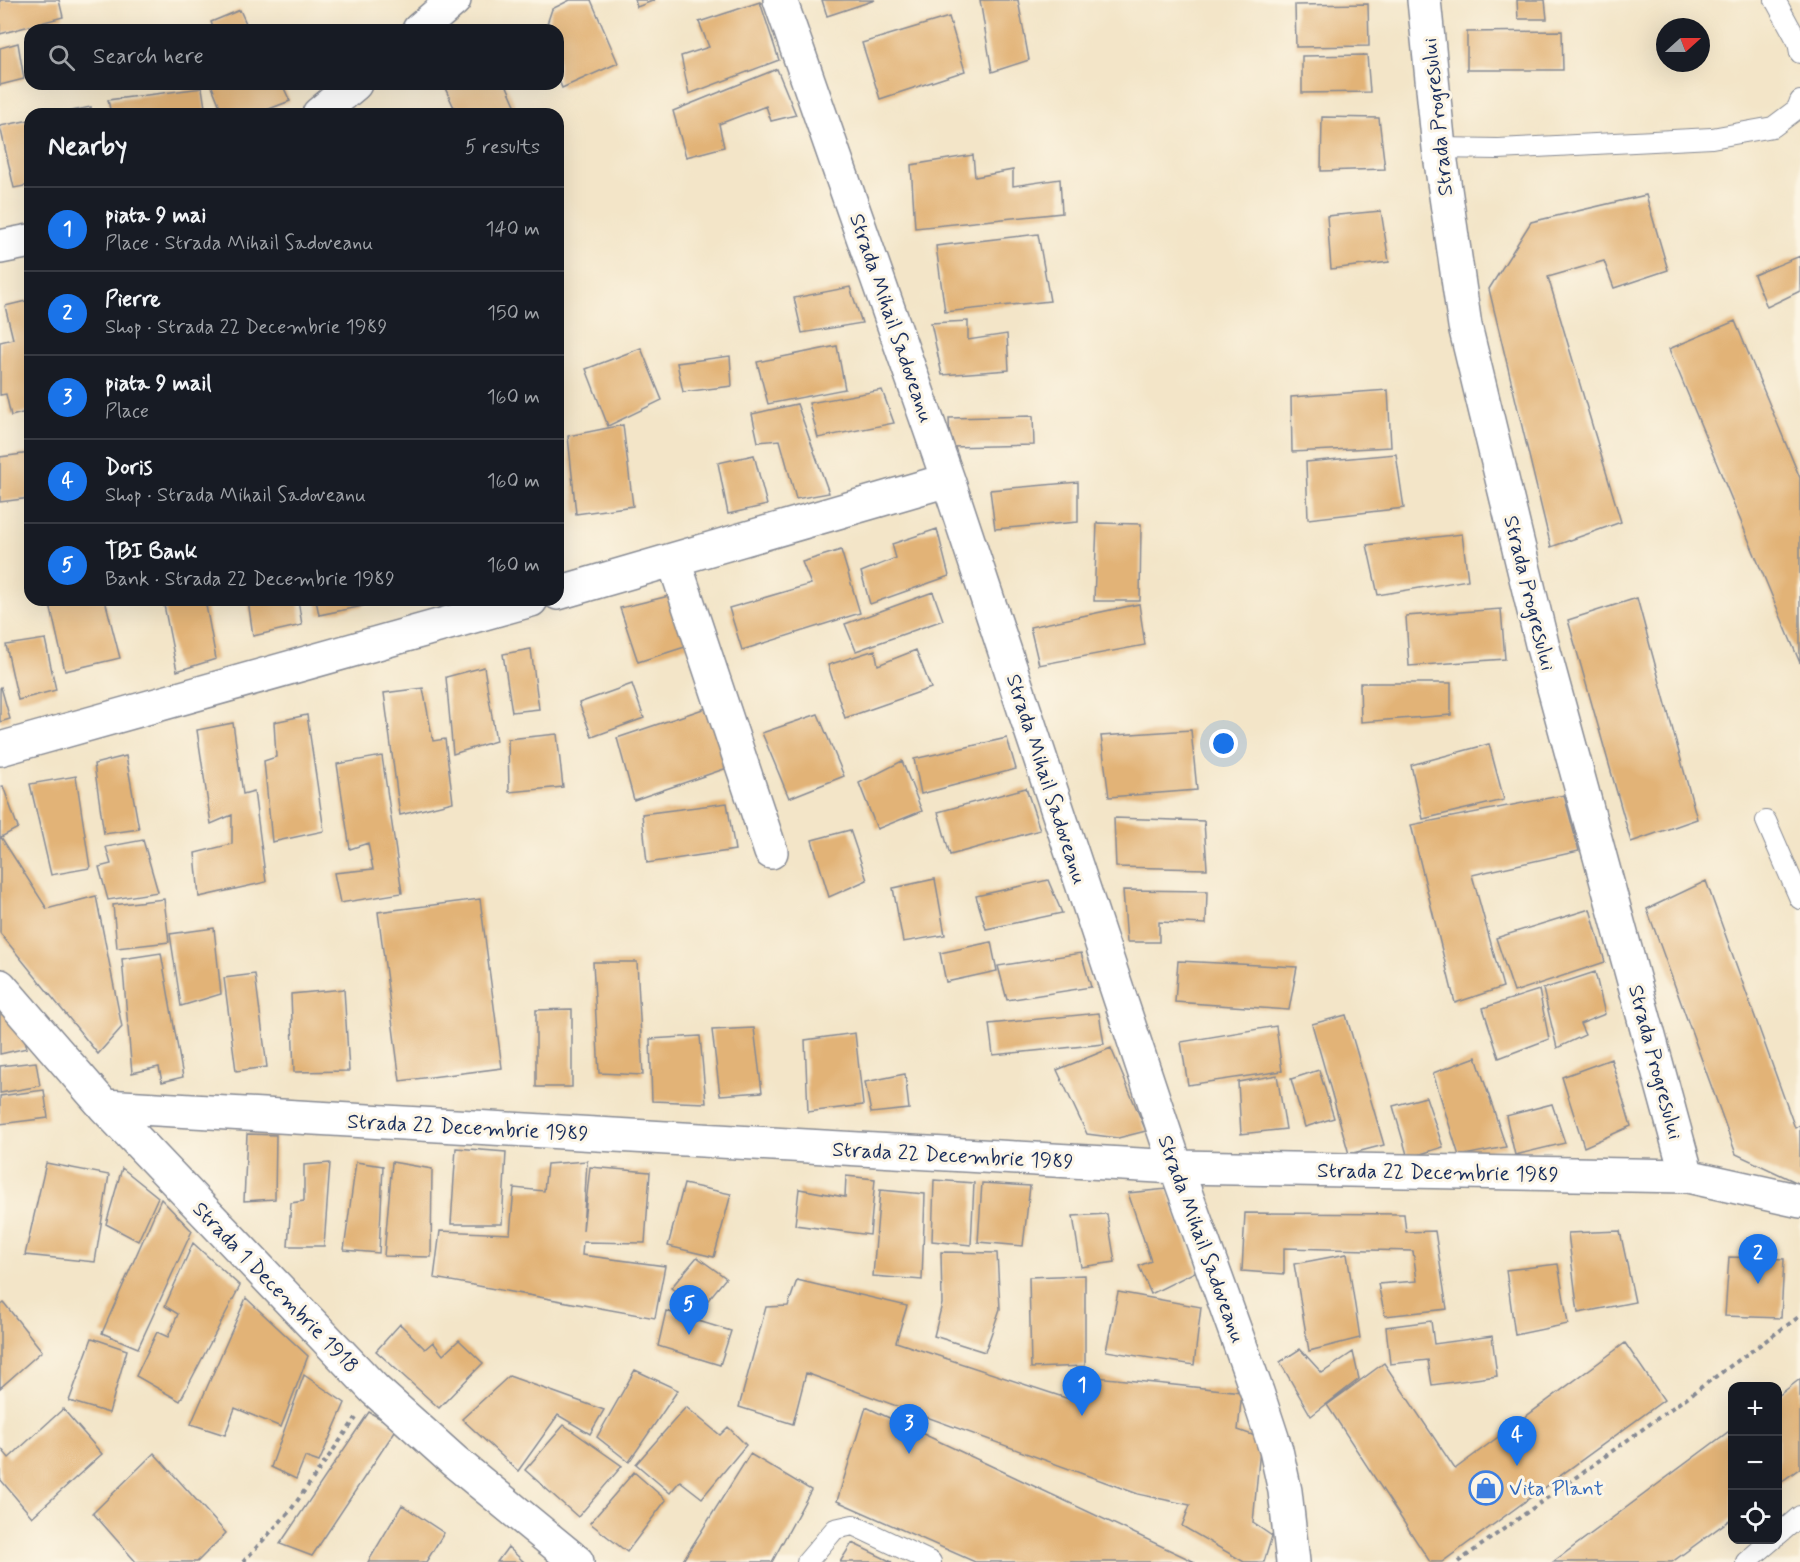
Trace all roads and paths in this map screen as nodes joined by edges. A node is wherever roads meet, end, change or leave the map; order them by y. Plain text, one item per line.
1 (454, 0) edge
2 (780, 0) edge
3 (1424, 0) edge
4 (1775, 0) edge
5 (426, 24) edge
6 (1800, 52) edge
7 (348, 90) edge
8 (1799, 106) edge
9 (326, 108) edge
10 (1439, 148) junction
11 (24, 242) edge
12 (0, 247) edge
13 (948, 480) junction
14 (674, 561) junction
15 (564, 591) edge
16 (510, 606) edge
17 (0, 749) edge
18 (1767, 821) dead end
19 (771, 852) dead end
20 (1800, 899) edge
21 (0, 986) edge
22 (104, 1106) junction
23 (1176, 1167) junction
24 (1687, 1176) junction
25 (1800, 1201) edge
26 (1800, 1316) edge
27 (375, 1390) junction
28 (1800, 1516) edge
29 (1782, 1532) edge
30 (1766, 1544) edge
31 (243, 1562) edge
32 (577, 1562) edge
33 (807, 1562) edge
34 (931, 1562) edge
35 (1293, 1562) edge
36 (1458, 1562) edge
37 (1746, 1562) edge

1 - 5 street
2 - 13 street, Strada Mihail Sadoveanu
3 - 10 street, Strada Progresului
4 - 6 lane
7 - 9 street
8 - 10 lane
10 - 24 street, Strada Progresului
11 - 12 street
13 - 14 street
13 - 23 street, Strada Mihail Sadoveanu
14 - 15 street
14 - 19 street
16 - 17 street
18 - 20 lane
21 - 22 street, Strada 1 Decembrie 1918
22 - 23 street, Strada 22 Decembrie 1989
22 - 27 street, Strada 1 Decembrie 1918
23 - 24 street, Strada 22 Decembrie 1989
23 - 35 street, Strada Mihail Sadoveanu
24 - 25 street, Strada 22 Decembrie 1989
26 - 36 path
27 - 31 path
27 - 32 street, Strada 1 Decembrie 1918
28 - 29 lane
30 - 37 lane
33 - 34 lane

